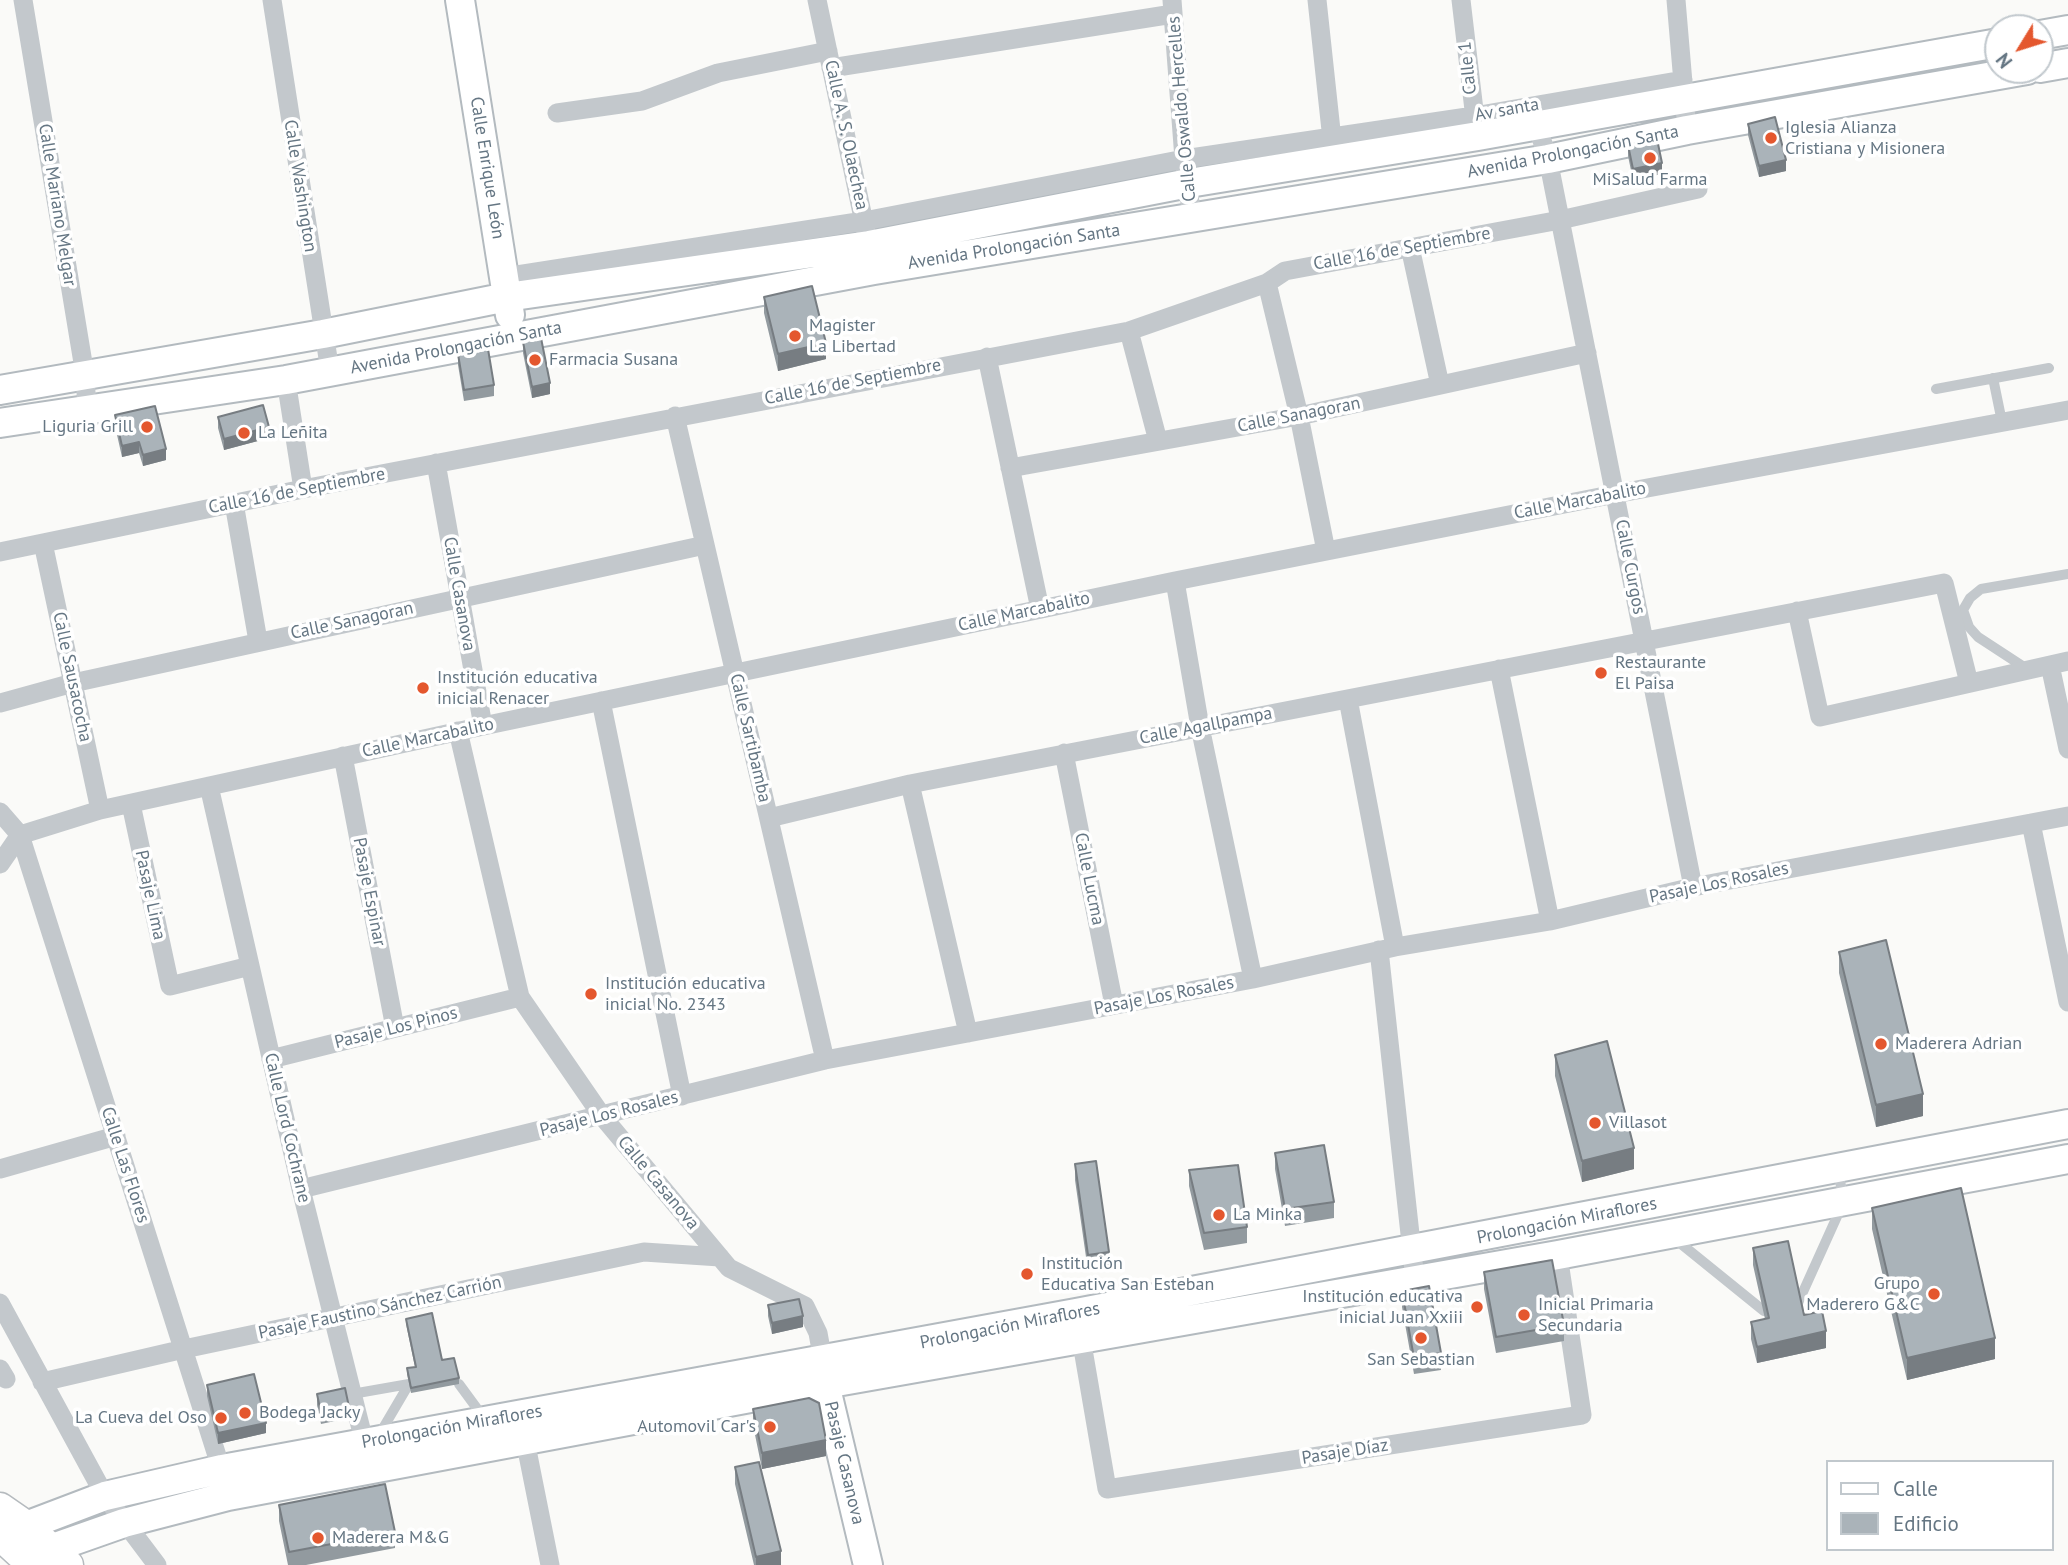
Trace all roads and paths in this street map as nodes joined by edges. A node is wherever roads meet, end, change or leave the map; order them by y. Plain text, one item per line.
1 (23, 0) edge
2 (272, 0) edge
3 (460, 0) edge
4 (817, 0) edge
5 (1317, 0) edge
6 (1461, 0) edge
7 (1675, 0) edge
8 (1172, 7) edge
9 (1984, 45) edge
10 (830, 59) junction
11 (1984, 78) edge
12 (1683, 89) junction
13 (558, 113) dead end
14 (1536, 125) junction
15 (1476, 126) junction
16 (1687, 130) junction
17 (1333, 149) junction
18 (1548, 159) junction
19 (1187, 171) junction
20 (1698, 188) dead end
21 (1192, 217) junction
22 (1560, 220) junction
23 (869, 246) junction
24 (1410, 247) junction
25 (1267, 283) junction
26 (506, 287) junction
27 (1129, 331) junction
28 (323, 334) junction
29 (513, 337) junction
30 (1587, 353) junction
31 (987, 357) junction
32 (2049, 368) dead end
33 (330, 371) junction
34 (85, 375) junction
35 (1993, 378) junction
36 (286, 380) junction
37 (1440, 385) junction
38 (1936, 389) dead end
39 (0, 390) edge
40 (87, 410) junction
41 (2068, 410) edge
42 (675, 416) junction
43 (1299, 416) junction
44 (2002, 422) junction
45 (0, 424) edge
46 (1158, 442) junction
47 (436, 463) junction
48 (1010, 468) junction
49 (303, 489) junction
50 (1615, 494) junction
51 (234, 503) junction
52 (43, 543) junction
53 (705, 545) junction
54 (1326, 551) junction
55 (0, 552) edge
56 (2068, 574) edge
57 (1175, 580) junction
58 (460, 598) junction
59 (1040, 609) junction
60 (1797, 611) junction
61 (258, 641) junction
62 (1645, 641) junction
63 (2059, 663) edge
64 (1499, 669) junction
65 (2028, 670) junction
66 (735, 673) junction
67 (73, 683) junction
68 (1969, 683) junction
69 (1348, 699) junction
70 (601, 701) junction
71 (0, 703) edge
72 (483, 726) junction
73 (1200, 727) junction
74 (458, 731) junction
75 (2068, 748) edge
76 (1064, 753) junction
77 (343, 756) junction
78 (910, 784) junction
79 (209, 786) junction
80 (131, 804) junction
81 (100, 810) junction
82 (0, 812) edge
83 (2068, 816) edge
84 (769, 818) junction
85 (2031, 823) junction
86 (20, 835) junction
87 (0, 864) edge
88 (1693, 887) junction
89 (1550, 921) junction
90 (1387, 948) junction
91 (250, 966) junction
92 (1253, 979) junction
93 (520, 997) junction
94 (2068, 1002) edge
95 (1114, 1005) junction
96 (395, 1028) junction
97 (968, 1033) junction
98 (271, 1059) junction
99 (825, 1060) junction
100 (682, 1096) junction
101 (602, 1116) junction
102 (2068, 1124) edge
103 (116, 1136) junction
104 (2068, 1159) edge
105 (1837, 1168) junction
106 (0, 1169) edge
107 (301, 1189) junction
108 (1844, 1201) junction
109 (1669, 1234) junction
110 (1410, 1251) junction
111 (1558, 1255) junction
112 (720, 1257) junction
113 (1415, 1280) junction
114 (0, 1303) edge
115 (1798, 1303) edge
116 (1763, 1311) edge
117 (332, 1318) junction
118 (1079, 1327) junction
119 (184, 1349) junction
120 (824, 1372) junction
121 (42, 1382) junction
122 (458, 1384) edge
123 (352, 1394) junction
124 (487, 1421) junction
125 (522, 1428) junction
126 (370, 1451) junction
127 (222, 1469) junction
128 (105, 1496) junction
129 (228, 1496) junction
130 (0, 1508) edge
131 (124, 1523) junction
132 (7, 1535) edge
133 (41, 1561) edge
134 (156, 1565) edge
135 (550, 1565) edge
136 (868, 1565) edge

1 - 34 street, Calle Mariano Melgar
2 - 28 street, Calle Washington
3 - 26 street, Calle Enrique León
4 - 10 street, Calle A. S. Olaechea
5 - 17 street
6 - 15 street, Calle 1
7 - 12 street
8 - 10 street
8 - 19 street, Calle Oswaldo Hercelles
9 - 12 street, Avenida Prolongación Santa
10 - 13 street
10 - 23 street, Calle A. S. Olaechea
11 - 16 street, Avenida Prolongación Santa
12 - 14 street, Avenida Prolongación Santa
12 - 15 street, Av santa
12 - 16 street
14 - 15 street, Avenida Prolongación Santa
14 - 18 street, Calle Curgos
15 - 17 street, Avenida Prolongación Santa
16 - 18 street, Avenida Prolongación Santa
17 - 19 street, Avenida Prolongación Santa
18 - 21 street, Avenida Prolongación Santa
18 - 22 street, Calle Curgos
19 - 21 street, Calle Oswaldo Hercelles
19 - 23 street, Avenida Prolongación Santa
20 - 22 street, Calle 16 de Septiembre
21 - 23 street, Avenida Prolongación Santa
22 - 24 street, Calle 16 de Septiembre
22 - 30 street, Calle Curgos
23 - 26 street, Avenida Prolongación Santa
23 - 29 street, Avenida Prolongación Santa
24 - 25 street, Calle 16 de Septiembre
24 - 37 street
25 - 27 street, Calle 16 de Septiembre
25 - 43 street
26 - 28 street, Avenida Prolongación Santa
26 - 29 street, Calle Enrique León
27 - 31 street, Calle 16 de Septiembre
27 - 46 street
28 - 33 street, Calle Washington
28 - 34 street, Avenida Prolongación Santa
29 - 33 street, Avenida Prolongación Santa
30 - 37 street, Calle Sanagoran
30 - 50 street, Calle Curgos
31 - 42 street, Calle 16 de Septiembre
31 - 48 street
32 - 35 lane
33 - 36 street, Avenida Prolongación Santa
34 - 39 street, Avenida Prolongación Santa
34 - 40 street, Calle Mariano Melgar
35 - 38 lane
35 - 44 lane
36 - 40 street, Avenida Prolongación Santa
36 - 49 street
37 - 43 street, Calle Sanagoran
40 - 45 street, Avenida Prolongación Santa
41 - 44 street, Calle Marcabalito
42 - 47 street, Calle 16 de Septiembre
42 - 53 street, Calle Sartibamba
43 - 46 street, Calle Sanagoran
43 - 54 street
44 - 50 street, Calle Marcabalito
46 - 48 street, Calle Sanagoran
47 - 49 street, Calle 16 de Septiembre
47 - 58 street, Calle Casanova
48 - 59 street
49 - 51 street, Calle 16 de Septiembre
50 - 54 street, Calle Marcabalito
50 - 62 street, Calle Curgos
51 - 52 street, Calle 16 de Septiembre
51 - 61 street
52 - 55 street, Calle 16 de Septiembre
52 - 67 street, Calle Sausacocha
53 - 58 street, Calle Sanagoran
53 - 66 street, Calle Sartibamba
54 - 57 street, Calle Marcabalito
56 - 65 lane
57 - 59 street, Calle Marcabalito
57 - 73 street
58 - 61 street, Calle Sanagoran
58 - 72 street, Calle Casanova
59 - 66 street, Calle Marcabalito
60 - 62 street, Calle Agallpampa
60 - 68 street, Calle Agallpampa
60 - 68 street
61 - 67 street, Calle Sanagoran
62 - 64 street, Calle Agallpampa
62 - 88 street, Calle Curgos
63 - 65 street
63 - 75 street
64 - 69 street, Calle Agallpampa
64 - 89 street
65 - 68 street
66 - 70 street, Calle Marcabalito
66 - 84 street, Calle Sartibamba
67 - 71 street, Calle Sanagoran
67 - 81 street, Calle Sausacocha
69 - 73 street, Calle Agallpampa
69 - 90 street
70 - 72 street, Calle Marcabalito
70 - 100 street
72 - 74 street, Calle Marcabalito
73 - 76 street, Calle Agallpampa
73 - 92 street
74 - 77 street, Calle Marcabalito
74 - 93 street, Calle Casanova
76 - 78 street, Calle Agallpampa
76 - 95 street, Calle Lucma
77 - 79 street, Calle Marcabalito
77 - 96 street, Pasaje Espinar
78 - 84 street, Calle Agallpampa
78 - 97 street
79 - 80 street, Calle Marcabalito
79 - 91 street, Calle Lord Cochrane
80 - 81 street, Calle Marcabalito
80 - 91 street, Pasaje Lima
81 - 86 street, Calle Marcabalito
82 - 86 street
83 - 85 street, Pasaje Los Rosales
84 - 99 street, Calle Sartibamba
85 - 88 street, Pasaje Los Rosales
85 - 94 street
86 - 87 street
86 - 103 street, Calle Las Flores
88 - 89 street, Pasaje Los Rosales
89 - 90 street, Pasaje Los Rosales
90 - 92 street, Pasaje Los Rosales
90 - 110 street
91 - 98 street, Calle Lord Cochrane
92 - 95 street, Pasaje Los Rosales
93 - 96 street, Pasaje Los Pinos
93 - 101 street, Calle Casanova
95 - 97 street, Pasaje Los Rosales
96 - 98 street, Pasaje Los Pinos
97 - 99 street, Pasaje Los Rosales
98 - 107 street, Calle Lord Cochrane
99 - 100 street, Pasaje Los Rosales
100 - 101 street, Pasaje Los Rosales
101 - 107 street, Pasaje Los Rosales
101 - 112 street, Calle Casanova
102 - 105 street, Prolongación Miraflores
103 - 106 street
103 - 119 street, Calle Las Flores
104 - 108 street, Prolongación Miraflores
105 - 108 lane
105 - 110 street, Prolongación Miraflores
107 - 117 street, Calle Lord Cochrane
108 - 109 street, Prolongación Miraflores
108 - 115 lane
109 - 111 street, Prolongación Miraflores
109 - 116 lane
110 - 113 street
110 - 118 street, Prolongación Miraflores
111 - 113 street, Prolongación Miraflores
111 - 118 street, Pasaje Díaz
112 - 117 street, Pasaje Faustino Sánchez Carrión
112 - 120 street, Calle Casanova
113 - 118 street, Prolongación Miraflores
114 - 121 street
117 - 119 street, Pasaje Faustino Sánchez Carrión
117 - 123 street, Calle Lord Cochrane
118 - 120 street, Prolongación Miraflores
119 - 121 street, Pasaje Faustino Sánchez Carrión
119 - 127 street, Calle Las Flores
120 - 125 street, Prolongación Miraflores
120 - 136 street, Pasaje Casanova
121 - 128 street
122 - 124 lane
123 - 126 street, Calle Lord Cochrane
123 - 126 lane
124 - 125 street, Prolongación Miraflores
124 - 126 street, Prolongación Miraflores
125 - 126 street, Prolongación Miraflores
125 - 135 street
126 - 127 street, Prolongación Miraflores
126 - 129 street, Prolongación Miraflores
127 - 128 street, Prolongación Miraflores
127 - 129 street, Calle Las Flores
128 - 131 street
128 - 132 street, Prolongación Miraflores
129 - 131 street, Prolongación Miraflores
130 - 132 main road
131 - 133 street, Prolongación Miraflores
131 - 134 street
132 - 133 main road

